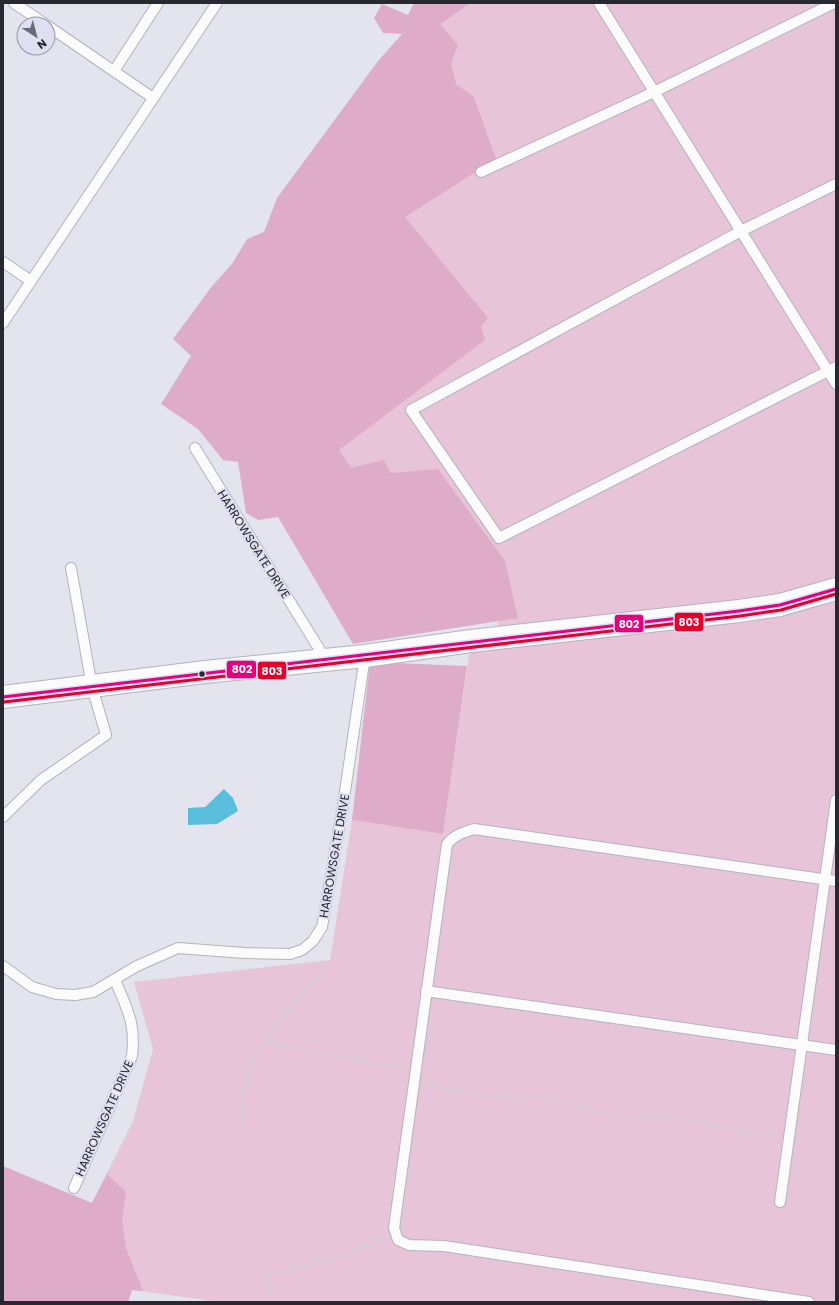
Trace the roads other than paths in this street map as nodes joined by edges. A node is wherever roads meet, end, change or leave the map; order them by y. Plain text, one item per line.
1 (14, 3) edge
2 (158, 3) edge
3 (217, 3) edge
4 (599, 3) edge
5 (834, 3) edge
6 (33, 16) edge
7 (56, 31) edge
8 (114, 71) junction
9 (654, 92) junction
10 (153, 98) junction
11 (481, 172) dead end
12 (836, 184) edge
13 (741, 231) junction
14 (3, 262) edge
15 (31, 281) junction
16 (3, 323) edge
17 (832, 369) edge
18 (836, 384) edge
19 (195, 448) dead end
20 (71, 568) dead end
21 (836, 589) edge
22 (365, 656) junction
23 (326, 660) junction
24 (92, 687) junction
25 (3, 697) edge
26 (836, 800) edge
27 (3, 817) edge
28 (831, 881) edge
29 (3, 966) edge
30 (115, 980) junction
31 (426, 991) junction
32 (802, 1045) junction
33 (836, 1050) edge
34 (74, 1188) dead end
35 (780, 1202) dead end
36 (808, 1302) edge

1 - 6 lane
2 - 8 lane
3 - 10 lane
4 - 9 lane
5 - 9 lane
7 - 8 lane
8 - 10 lane
9 - 11 lane
9 - 13 lane
10 - 15 lane
12 - 13 lane
13 - 17 lane
13 - 17 lane
14 - 15 lane
15 - 16 lane
17 - 18 lane
19 - 23 lane, HARROWSGATE DRIVE
20 - 24 lane
21 - 22 street
22 - 23 street
22 - 30 lane, HARROWSGATE DRIVE
23 - 24 street
24 - 25 street
24 - 27 lane
26 - 28 lane
28 - 31 lane
28 - 32 lane
29 - 30 lane, HARROWSGATE DRIVE
30 - 34 lane, HARROWSGATE DRIVE
31 - 32 lane
31 - 36 lane
32 - 33 lane
32 - 35 lane

